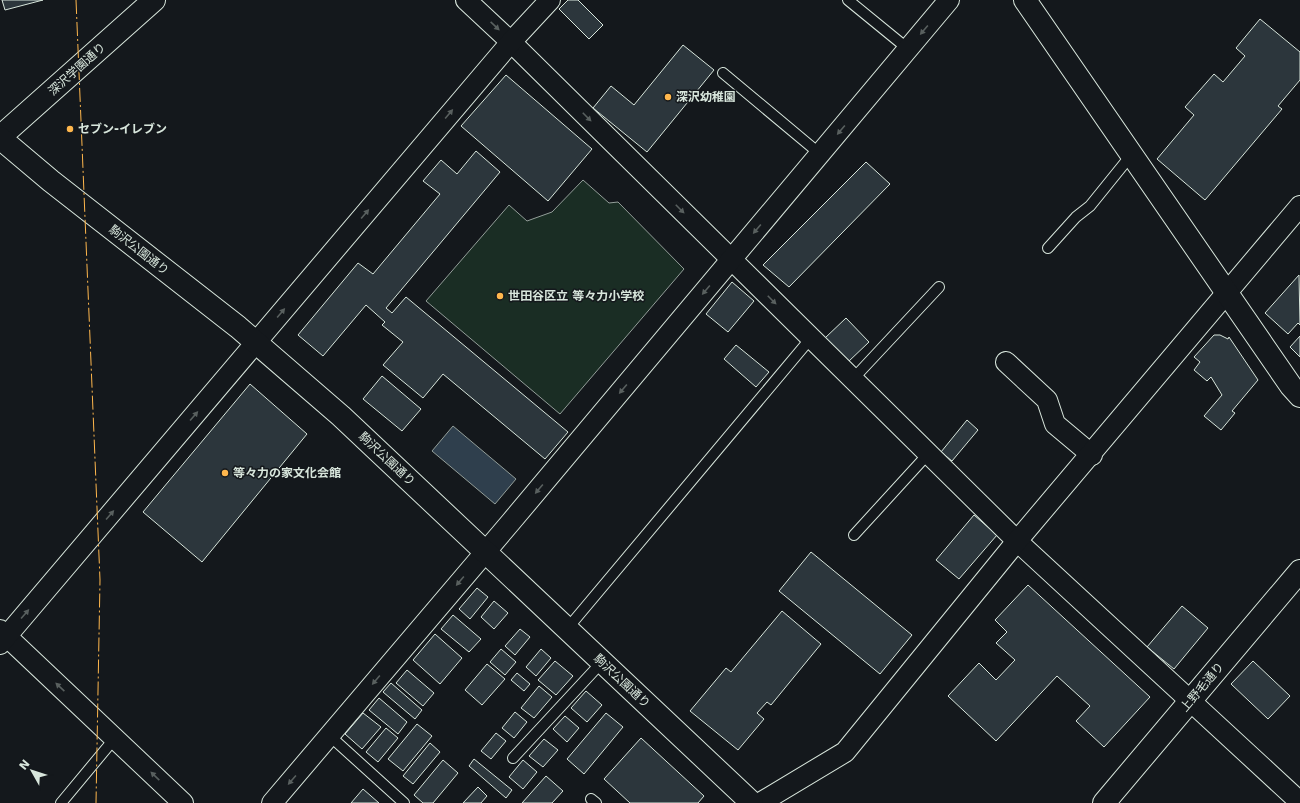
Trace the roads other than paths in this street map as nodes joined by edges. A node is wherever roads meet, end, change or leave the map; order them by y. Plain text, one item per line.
1 (154, 0) edge
2 (466, 0) edge
3 (550, 0) edge
4 (848, 0) edge
5 (949, 0) edge
6 (1025, 0) edge
7 (511, 42) junction
8 (908, 49) junction
9 (723, 73) dead end
10 (0, 138) edge
11 (820, 154) junction
12 (1132, 154) junction
13 (1300, 206) edge
14 (1048, 248) dead end
15 (732, 260) junction
16 (939, 286) dead end
17 (1227, 292) junction
18 (811, 338) junction
19 (256, 342) junction
20 (1006, 362) dead end
21 (853, 379) junction
22 (1300, 396) edge
23 (928, 454) junction
24 (1092, 455) junction
25 (854, 535) dead end
26 (1017, 541) junction
27 (485, 551) junction
28 (1300, 572) edge
29 (567, 629) junction
30 (2, 637) edge
31 (602, 662) junction
32 (1191, 700) junction
33 (330, 736) junction
34 (116, 738) junction
35 (513, 758) dead end
36 (1300, 802) edge
37 (61, 803) edge
38 (183, 803) edge
39 (272, 803) edge
40 (404, 803) edge
41 (752, 803) edge
42 (760, 803) edge
43 (1104, 803) edge

1 - 10 street, 深沢学園通り
2 -> 7 street
3 - 7 street
4 - 8 lane
5 -> 8 street
6 - 12 street
7 -> 15 street
19 -> 7 street
8 -> 11 street
9 - 11 lane
10 - 19 street, 駒沢公園通り
11 -> 15 street
12 - 14 lane
12 - 17 street
13 - 17 street
15 -> 18 street
15 -> 27 street
16 - 21 lane
17 - 22 street
17 - 24 street
18 - 21 street
18 - 29 lane
19 - 27 street, 駒沢公園通り
30 -> 19 street
20 - 24 street
21 - 23 street
23 - 25 lane
23 - 26 street
24 - 26 street
26 - 32 street
26 - 42 street
27 - 29 street, 駒沢公園通り
27 -> 33 street
28 - 32 street, 上野毛通り
29 - 31 street, 駒沢公園通り
34 -> 30 street
31 - 35 lane
31 - 41 street, 駒沢公園通り
32 - 36 street
32 - 43 street, 上野毛通り
33 -> 39 street
33 - 40 lane
34 - 37 lane
38 -> 34 street

